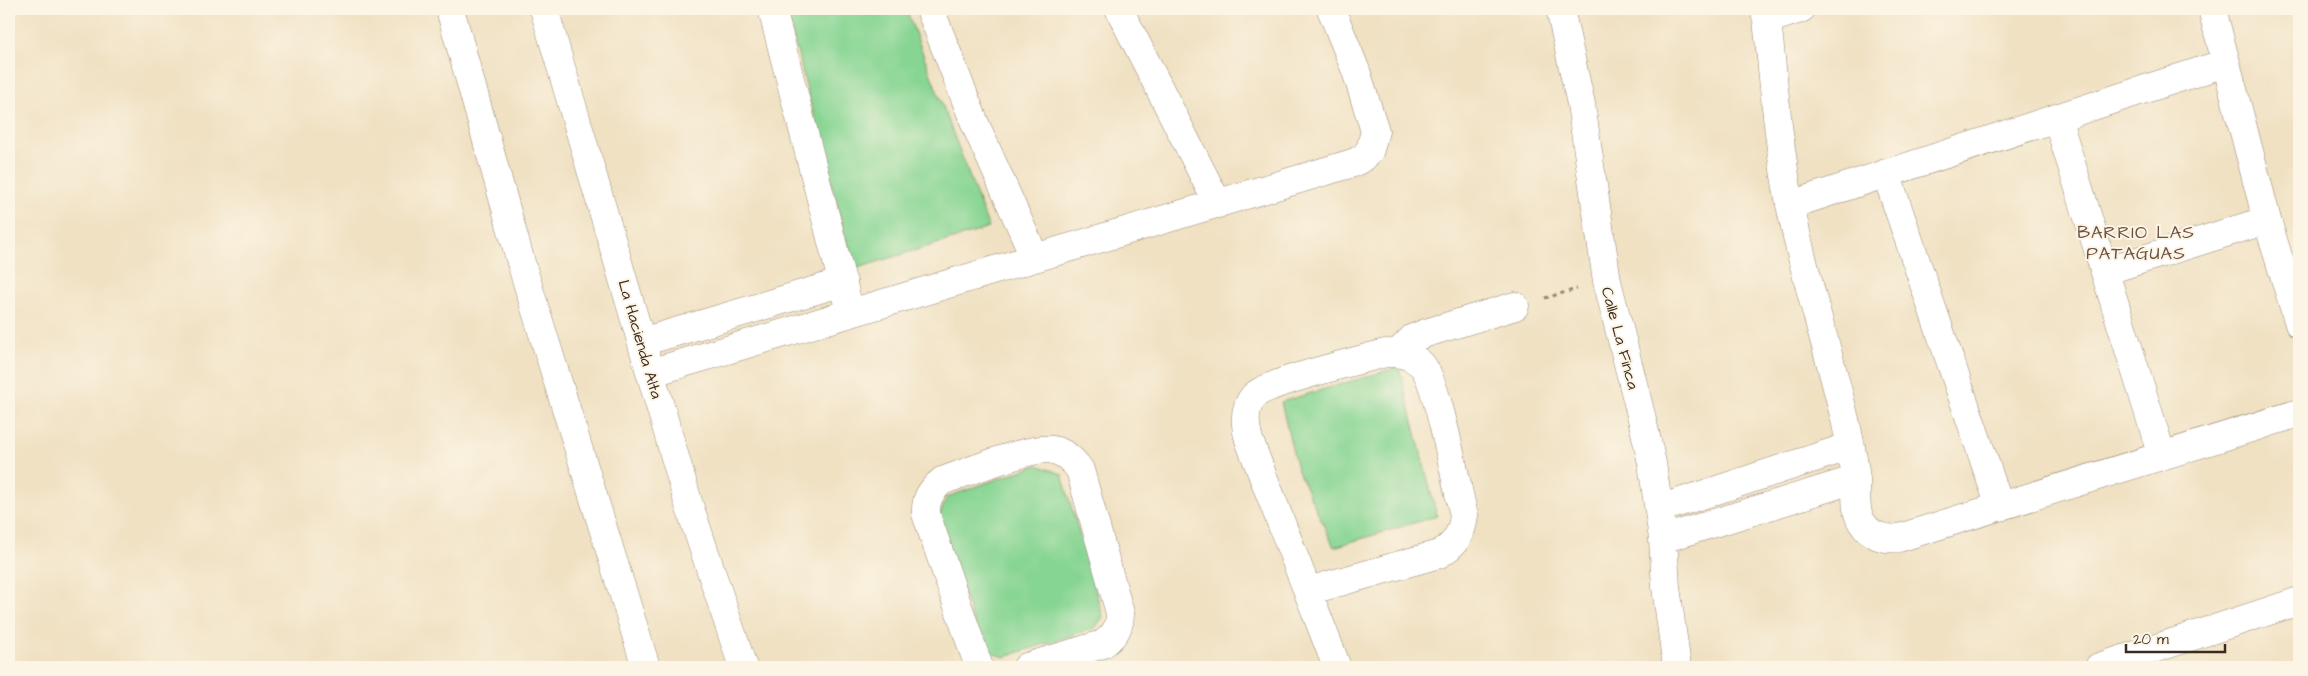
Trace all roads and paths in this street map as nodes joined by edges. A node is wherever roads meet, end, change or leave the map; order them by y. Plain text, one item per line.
1 (450, 9) edge
2 (544, 9) edge
3 (772, 9) edge
4 (930, 9) edge
5 (1119, 9) edge
6 (1331, 9) edge
7 (1560, 9) edge
8 (1801, 9) edge
9 (2212, 9) edge
10 (1766, 14) edge
11 (2225, 63) junction
12 (2057, 118) junction
13 (1886, 174) junction
14 (1218, 204) junction
15 (1790, 205) junction
16 (2267, 220) junction
17 (1035, 258) junction
18 (2105, 272) junction
19 (1607, 281) junction
20 (843, 282) junction
21 (1515, 306) joint
22 (850, 312) junction
23 (2299, 324) edge
24 (642, 342) junction
25 (1398, 353) junction
26 (650, 373) junction
27 (2299, 413) edge
28 (1851, 446) junction
29 (2162, 456) junction
30 (1856, 479) junction
31 (2000, 507) junction
32 (1659, 509) junction
33 (1663, 539) junction
34 (1308, 591) junction
35 (2299, 601) edge
36 (2116, 665) edge
37 (646, 667) edge
38 (743, 667) edge
39 (979, 667) edge
40 (1027, 667) edge
41 (1337, 667) edge
42 (1677, 667) edge

1 - 37 street
2 - 24 street, La Hacienda Alta
3 - 20 street
4 - 17 street
5 - 14 street
6 - 14 street
7 - 19 street, Calle La Finca
8 - 10 street
9 - 11 street
10 - 15 street
11 - 12 street
11 - 16 street
12 - 13 street
12 - 18 street
13 - 15 street
13 - 31 street
14 - 17 street
15 - 28 street
16 - 18 street
16 - 23 street
17 - 22 street
18 - 29 street
19 - 21 path
19 - 32 street, Calle La Finca
20 - 22 street
20 - 24 street
21 - 25 street
22 - 26 street
24 - 26 street, La Hacienda Alta
25 - 34 street
25 - 34 street
26 - 38 street, La Hacienda Alta
27 - 29 street
28 - 30 street
28 - 32 street
29 - 31 street
30 - 31 street
30 - 33 street
32 - 33 street, Calle La Finca
33 - 42 street, Calle La Finca
34 - 41 street
35 - 36 street
39 - 40 street

